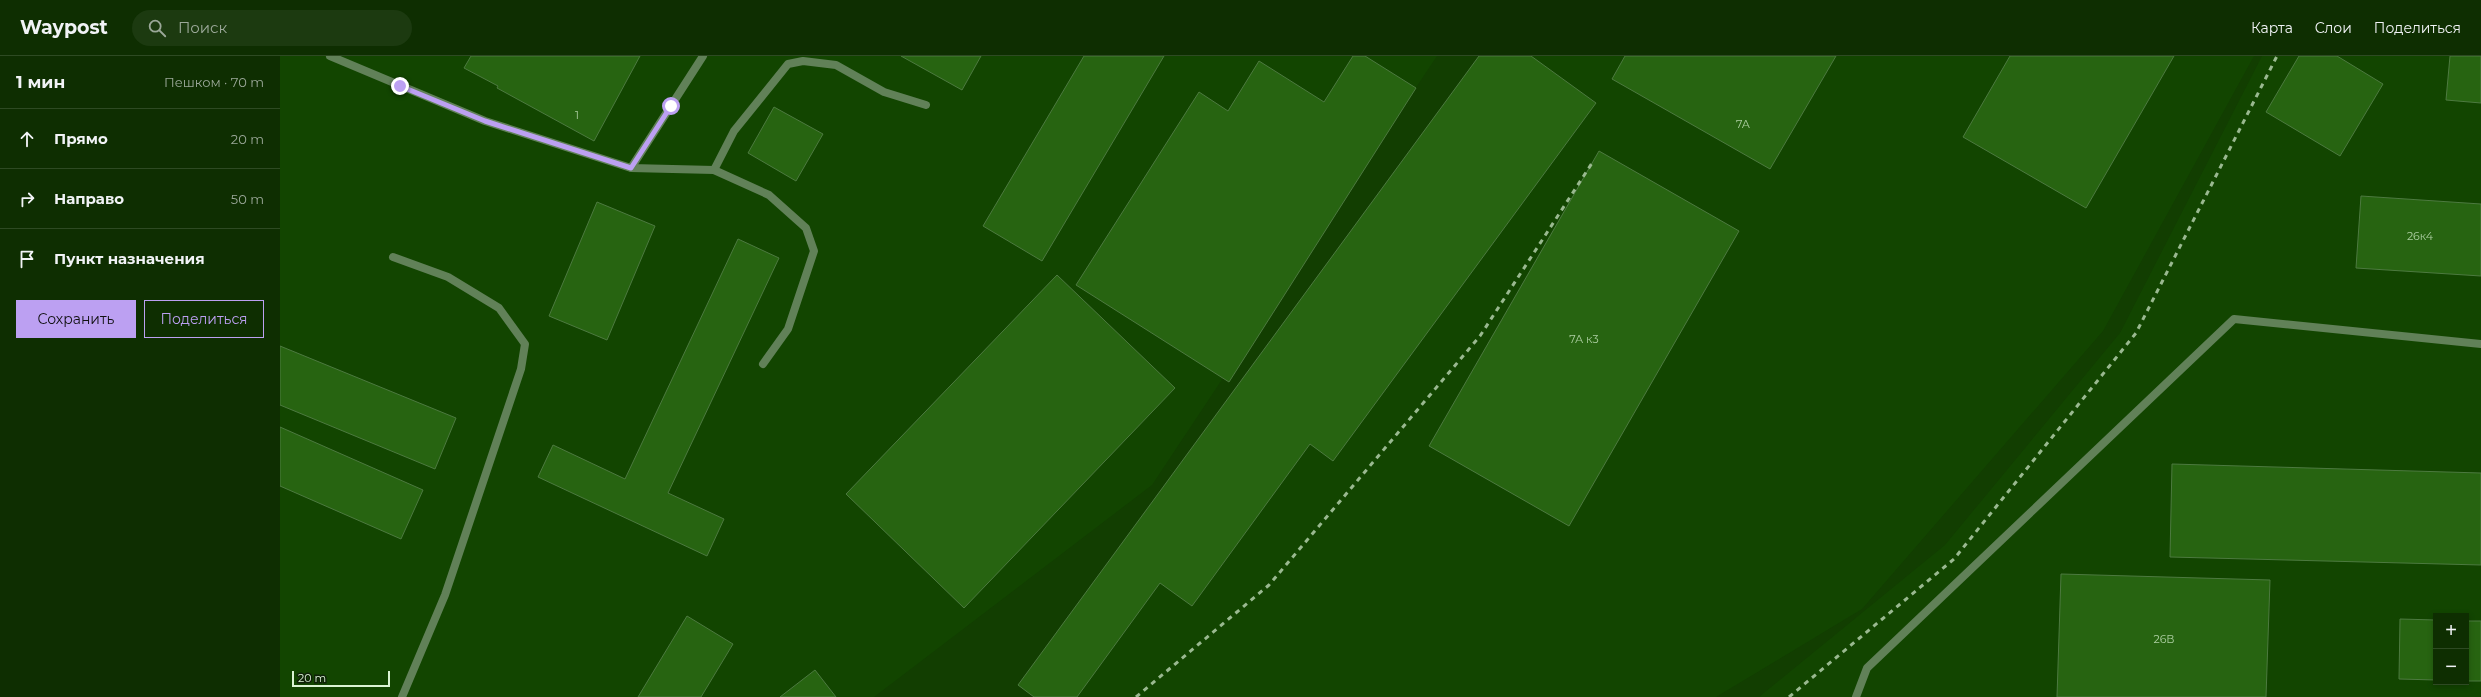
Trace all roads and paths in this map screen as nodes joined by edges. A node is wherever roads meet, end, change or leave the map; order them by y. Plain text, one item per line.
1 (330, 56) edge
2 (703, 56) edge
3 (926, 105) dead end
4 (631, 168) junction
5 (714, 170) junction
6 (393, 257) dead end
7 (2481, 344) edge
8 (763, 364) dead end
9 (402, 697) edge
10 (1856, 697) edge

1 - 4 lane
2 - 4 lane
3 - 5 lane
4 - 5 lane
5 - 8 lane
6 - 9 lane
7 - 10 lane

